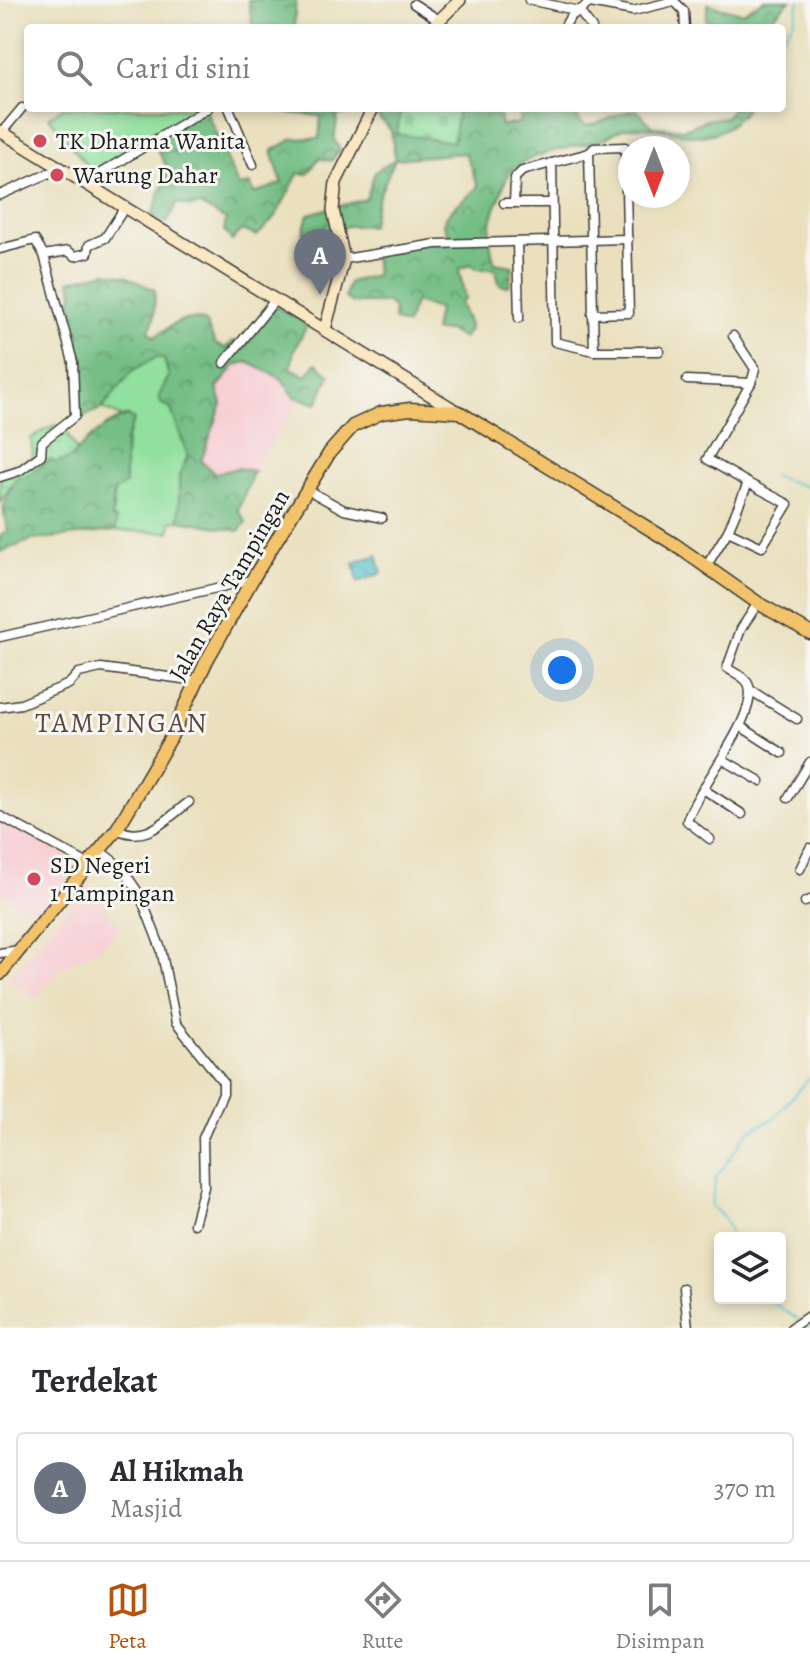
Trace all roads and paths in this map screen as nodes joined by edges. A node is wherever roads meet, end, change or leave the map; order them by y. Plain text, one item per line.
1 (460, 0) edge
2 (529, 0) edge
3 (412, 1) edge
4 (591, 2) edge
5 (579, 11) junction
6 (435, 24) edge
7 (566, 24) edge
8 (589, 24) edge
9 (685, 24) edge
10 (22, 108) dead end
11 (201, 112) edge
12 (231, 112) edge
13 (371, 112) edge
14 (1, 131) edge
15 (589, 153) junction
16 (552, 163) junction
17 (253, 165) dead end
18 (61, 168) junction
19 (86, 182) junction
20 (0, 195) edge
21 (504, 203) dead end
22 (514, 203) junction
23 (552, 203) junction
24 (125, 207) junction
25 (628, 239) junction
26 (553, 241) junction
27 (591, 241) junction
28 (517, 242) junction
29 (0, 249) edge
30 (44, 255) junction
31 (344, 259) junction
32 (275, 300) junction
33 (592, 314) junction
34 (519, 318) dead end
35 (325, 329) junction
36 (733, 336) dead end
37 (594, 351) junction
38 (659, 351) dead end
39 (224, 363) dead end
40 (687, 380) dead end
41 (751, 383) junction
42 (459, 412) junction
43 (0, 477) edge
44 (748, 483) junction
45 (308, 490) junction
46 (382, 518) dead end
47 (728, 531) junction
48 (707, 565) junction
49 (252, 580) junction
50 (758, 603) junction
51 (810, 633) edge
52 (0, 637) edge
53 (198, 681) junction
54 (750, 690) junction
55 (0, 707) edge
56 (797, 719) dead end
57 (740, 726) junction
58 (782, 753) dead end
59 (722, 759) junction
60 (810, 762) edge
61 (760, 781) dead end
62 (703, 789) junction
63 (788, 798) dead end
64 (189, 802) dead end
65 (742, 814) dead end
66 (0, 816) edge
67 (117, 829) junction
68 (710, 839) dead end
69 (810, 848) edge
70 (100, 851) junction
71 (90, 865) junction
72 (800, 869) dead end
73 (20, 950) junction
74 (0, 953) edge
75 (0, 974) edge
76 (194, 1224) dead end
77 (684, 1288) dead end
78 (688, 1328) edge

1 - 6 street
2 - 5 street
3 - 6 street
4 - 5 street
4 - 9 street
5 - 7 street
5 - 8 street
10 - 14 street
11 - 19 street
12 - 17 street
13 - 31 street
14 - 18 street
15 - 16 street
15 - 25 street
15 - 27 street
16 - 22 street
16 - 23 street
18 - 19 street
18 - 20 street
19 - 24 street
21 - 22 street
22 - 23 street
23 - 26 street
24 - 30 street
24 - 32 street
25 - 27 street
25 - 33 street
26 - 27 street
26 - 28 street
26 - 37 street
27 - 33 street
28 - 31 street
28 - 34 street
29 - 30 street
30 - 43 street
31 - 35 street
32 - 35 street
32 - 39 street
33 - 37 street
35 - 42 street
36 - 41 street
37 - 38 street
40 - 41 street
41 - 44 street
42 - 45 main road, Jalan Raya Tampingan
42 - 48 main road
44 - 47 street
44 - 47 street
45 - 46 street
45 - 49 main road, Jalan Raya Tampingan
47 - 48 street
48 - 50 main road
49 - 52 street
49 - 53 main road, Jalan Raya Tampingan
50 - 51 main road
50 - 54 street
53 - 55 street
53 - 67 main road, Jalan Raya Tampingan
54 - 56 street
54 - 57 street
57 - 58 street
57 - 59 street
59 - 61 street
59 - 62 street
60 - 63 street
62 - 65 street
62 - 68 street
64 - 67 street
66 - 71 street
67 - 70 main road, Jalan Raya Tampingan
69 - 72 street
70 - 71 main road, Jalan Raya Tampingan
70 - 76 street
71 - 73 main road, Jalan Raya Tampingan
73 - 74 street
73 - 75 main road, Jalan Raya Tampingan
77 - 78 street

